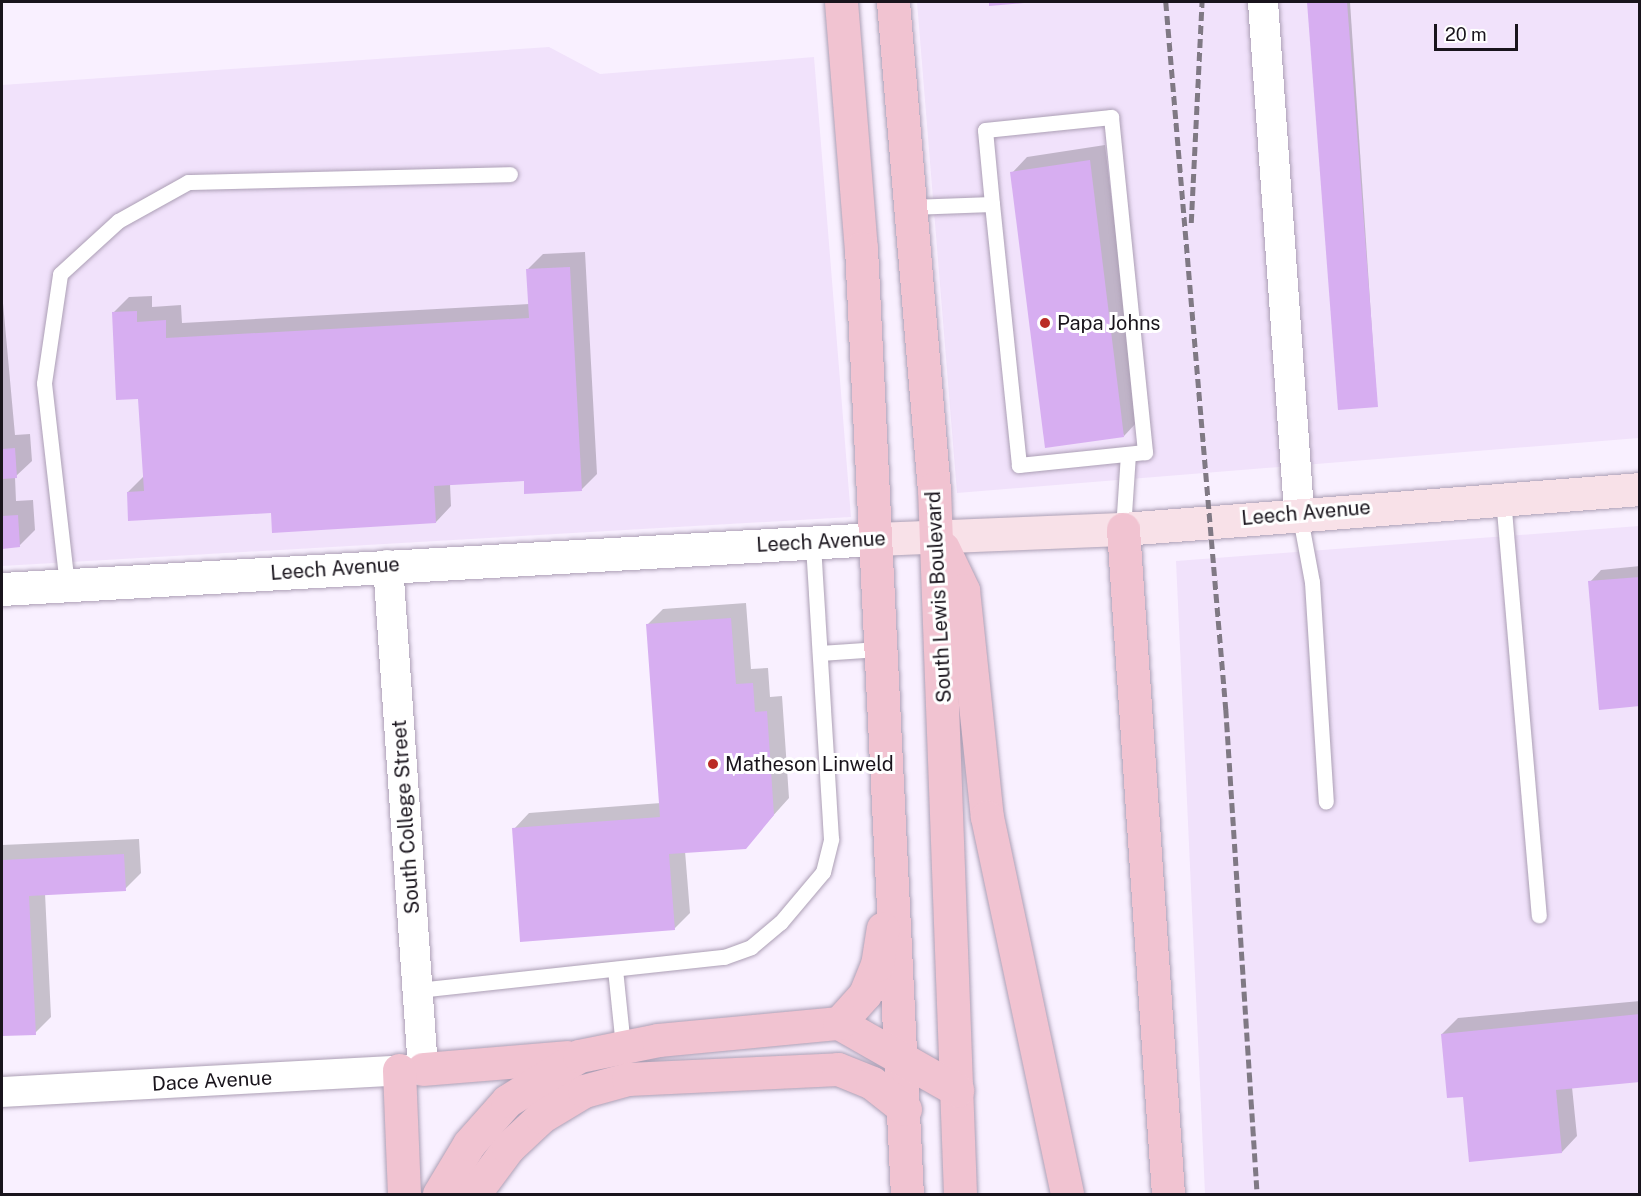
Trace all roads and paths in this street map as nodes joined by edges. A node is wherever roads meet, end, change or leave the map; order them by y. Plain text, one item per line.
1 (841, 2) edge
2 (893, 2) edge
3 (1263, 2) edge
4 (510, 174) dead end
5 (992, 204) junction
6 (910, 207) junction
7 (1128, 454) junction
8 (1640, 489) edge
9 (1503, 498) junction
10 (1299, 512) junction
11 (1123, 529) junction
12 (937, 536) junction
13 (874, 539) junction
14 (813, 543) junction
15 (388, 565) junction
16 (67, 585) junction
17 (2, 589) edge
18 (879, 649) junction
19 (820, 653) junction
20 (1326, 802) dead end
21 (892, 866) junction
22 (1539, 915) dead end
23 (615, 969) junction
24 (418, 990) junction
25 (839, 1023) junction
26 (623, 1047) junction
27 (579, 1056) junction
28 (903, 1060) junction
29 (411, 1069) junction
30 (957, 1090) junction
31 (2, 1092) edge
32 (905, 1108) junction
33 (1066, 1190) edge
34 (404, 1194) edge
35 (439, 1194) edge
36 (474, 1194) edge
37 (907, 1194) edge
38 (960, 1194) edge
39 (1168, 1194) edge

1 - 13 main road
2 - 6 main road, South Lewis Boulevard
3 - 10 street
4 - 16 lane
5 - 6 lane
5 - 7 lane
5 - 7 lane
6 - 12 main road, South Lewis Boulevard
7 - 11 lane
8 - 9 main road, Leech Avenue
9 - 10 main road, Leech Avenue
9 - 22 lane
10 - 11 main road, Leech Avenue
10 - 20 lane
11 - 12 main road, Leech Avenue
11 - 39 main road
12 - 13 main road, Leech Avenue
12 - 30 main road, South Lewis Boulevard
12 - 33 main road
13 - 14 street, Leech Avenue
13 - 18 main road
14 - 15 street, Leech Avenue
14 - 19 lane
15 - 16 street, Leech Avenue
15 - 24 street, South College Street
16 - 17 street, Leech Avenue
18 - 19 lane
18 - 21 main road
19 - 23 lane
21 - 25 main road
21 - 28 main road
23 - 24 lane
23 - 26 lane
24 - 29 street, South College Street
25 - 26 main road
25 - 28 main road
26 - 27 main road
27 - 29 main road
27 - 35 main road
28 - 30 main road
28 - 32 main road
29 - 31 street, Dace Avenue
29 - 34 main road
30 - 38 main road, South Lewis Boulevard
32 - 36 main road
32 - 37 main road

